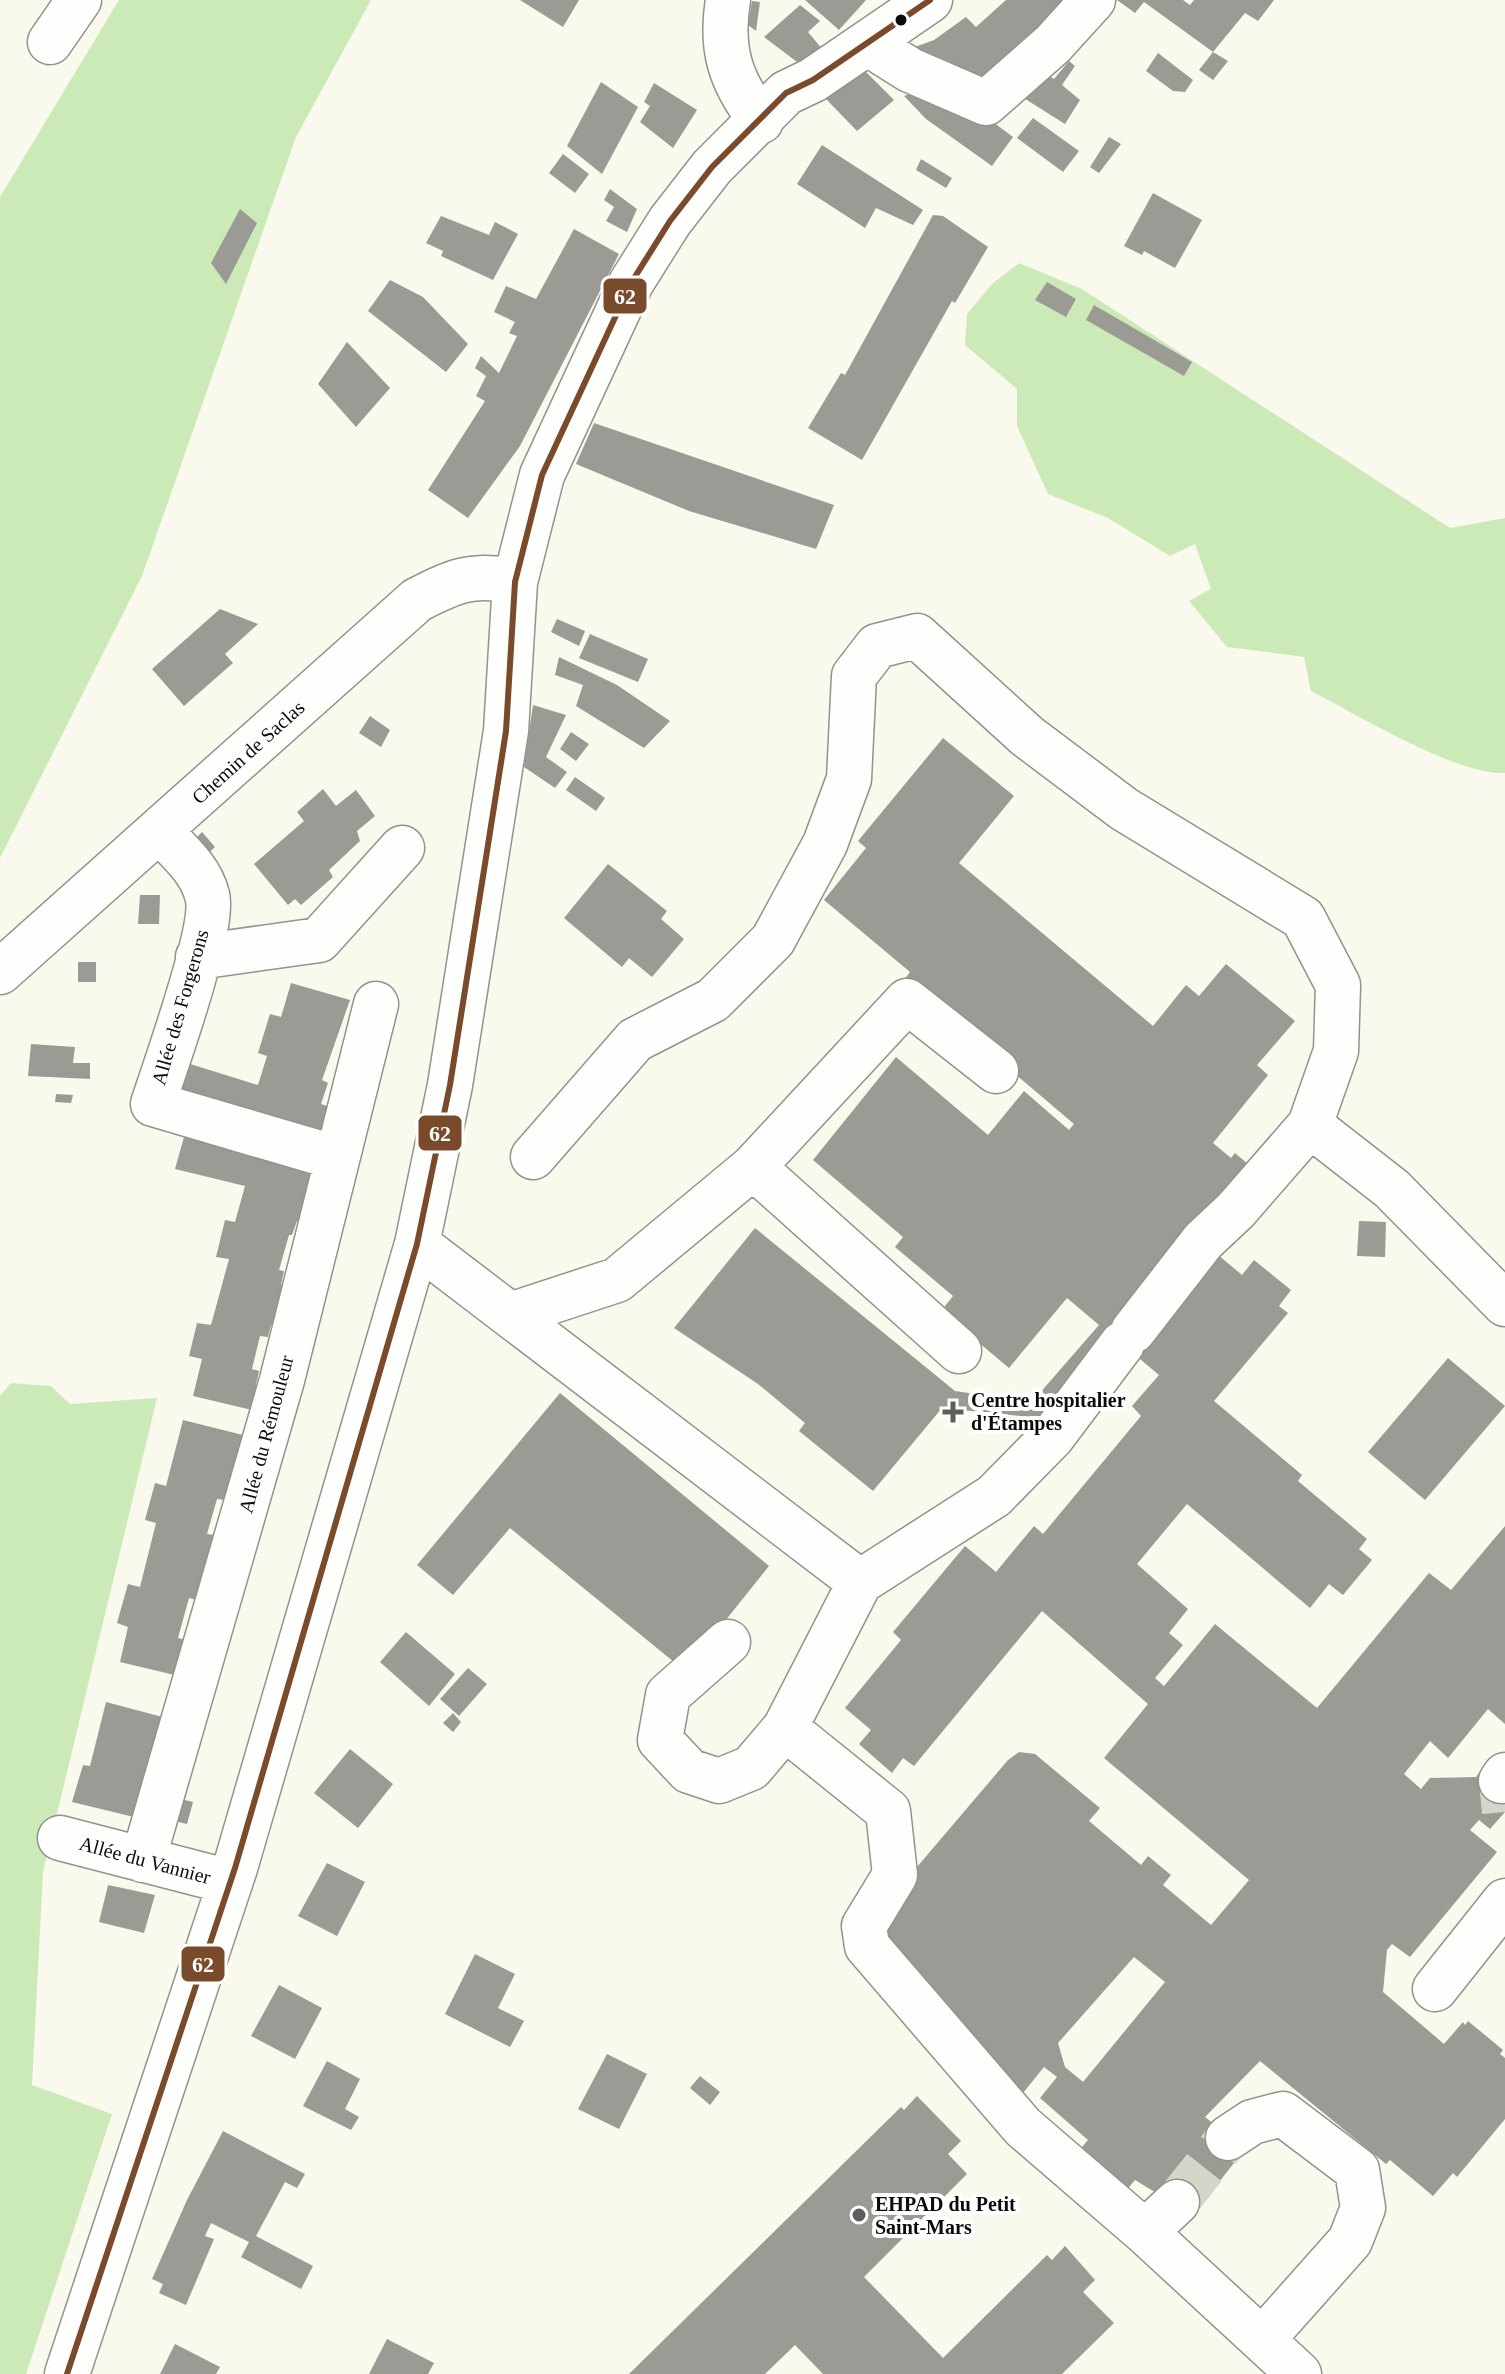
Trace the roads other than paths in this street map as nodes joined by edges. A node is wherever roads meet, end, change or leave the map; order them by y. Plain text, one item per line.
1 (79, 0) edge
2 (728, 0) edge
3 (930, 0) edge
4 (1093, 0) edge
5 (50, 42) dead end
6 (867, 43) junction
7 (761, 121) junction
8 (515, 582) junction
9 (160, 831) junction
10 (402, 848) dead end
11 (198, 957) junction
12 (0, 972) edge
13 (376, 1004) dead end
14 (996, 1071) dead end
15 (1310, 1125) junction
16 (533, 1157) dead end
17 (337, 1158) junction
18 (753, 1167) junction
19 (417, 1244) junction
20 (1505, 1304) edge
21 (510, 1315) junction
22 (959, 1351) dead end
23 (860, 1582) junction
24 (728, 1642) dead end
25 (785, 1728) junction
26 (60, 1838) dead end
27 (143, 1860) junction
28 (230, 1882) junction
29 (1505, 1901) edge
30 (1435, 1989) dead end
31 (1228, 2138) tunnel mouth
32 (1177, 2202) tunnel mouth
33 (1145, 2232) junction
34 (1262, 2340) junction
35 (67, 2374) edge
36 (1299, 2374) edge

1 - 5 street
2 - 7 street
3 - 6 street
4 - 6 street
6 - 7 street
7 - 8 street
8 - 9 street, Chemin de Saclas
8 - 19 street
9 - 11 street, Allée des Forgerons
9 - 12 street, Chemin de Saclas
10 - 11 street
11 - 17 street, Allée des Forgerons
13 - 17 street, Allée du Rémouleur
14 - 18 street
15 - 16 street
15 - 20 street
15 - 23 street
17 - 27 street, Allée du Rémouleur
18 - 21 street
18 - 22 street
19 - 21 street
19 - 28 street
21 - 23 street
23 - 25 street
24 - 25 street
25 - 33 street
26 - 27 street, Allée du Vannier
27 - 28 street, Allée du Vannier
28 - 35 street
29 - 30 street
31 - 34 street
32 - 33 street
33 - 34 street
34 - 36 street

